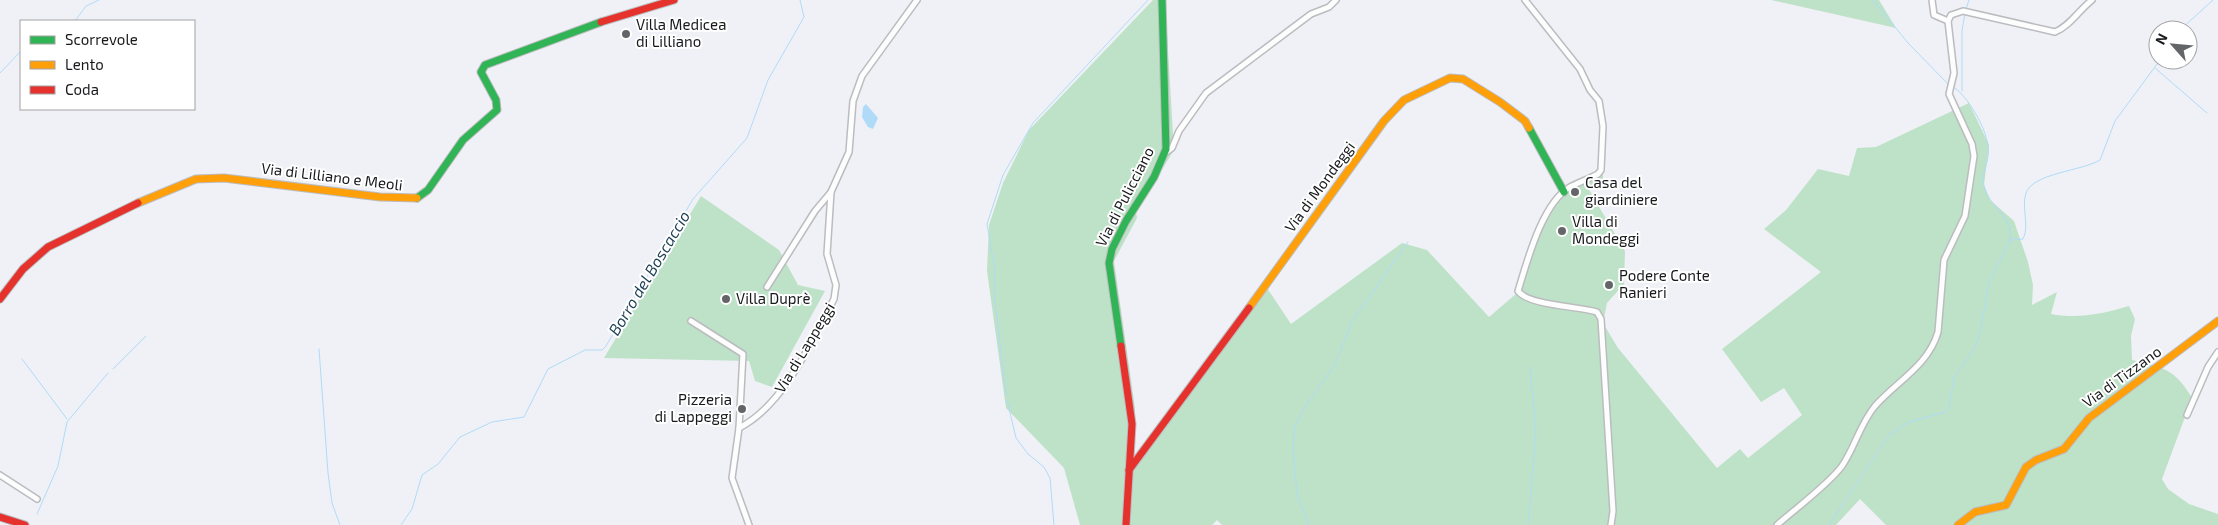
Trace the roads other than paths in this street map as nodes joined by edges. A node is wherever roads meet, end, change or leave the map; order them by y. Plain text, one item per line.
1 (674, 0) edge
2 (917, 0) edge
3 (1162, 0) edge
4 (1336, 0) edge
5 (1525, 0) edge
6 (1932, 0) edge
7 (2092, 0) edge
8 (1948, 21) junction
9 (1165, 153) junction
10 (831, 192) junction
11 (1564, 192) junction
12 (768, 287) dead end
13 (0, 299) edge
14 (2218, 321) edge
15 (691, 322) dead end
16 (2218, 352) edge
17 (2187, 415) dead end
18 (740, 428) junction
19 (1130, 470) junction
20 (0, 475) edge
21 (37, 499) dead end
22 (0, 517) edge
23 (25, 525) edge
24 (749, 525) edge
25 (1126, 525) edge
26 (1611, 525) edge
27 (1777, 525) edge
28 (1958, 525) edge

1 - 13 street, Via di Lilliano e Meoli
2 - 10 street, Via di Lappeggi
3 - 9 street, Via di Pulicciano
4 - 9 street
5 - 11 street
6 - 8 street
7 - 8 street
8 - 27 street
9 - 19 street, Via di Pulicciano
10 - 12 street, Via di Lappeggi
10 - 18 street, Via di Lappeggi
11 - 19 street, Via di Mondeggi
11 - 26 street
14 - 28 street, Via di Tizzano
15 - 18 street
16 - 17 street
18 - 24 street
19 - 25 street, Via di Pulicciano
20 - 21 street
22 - 23 street

